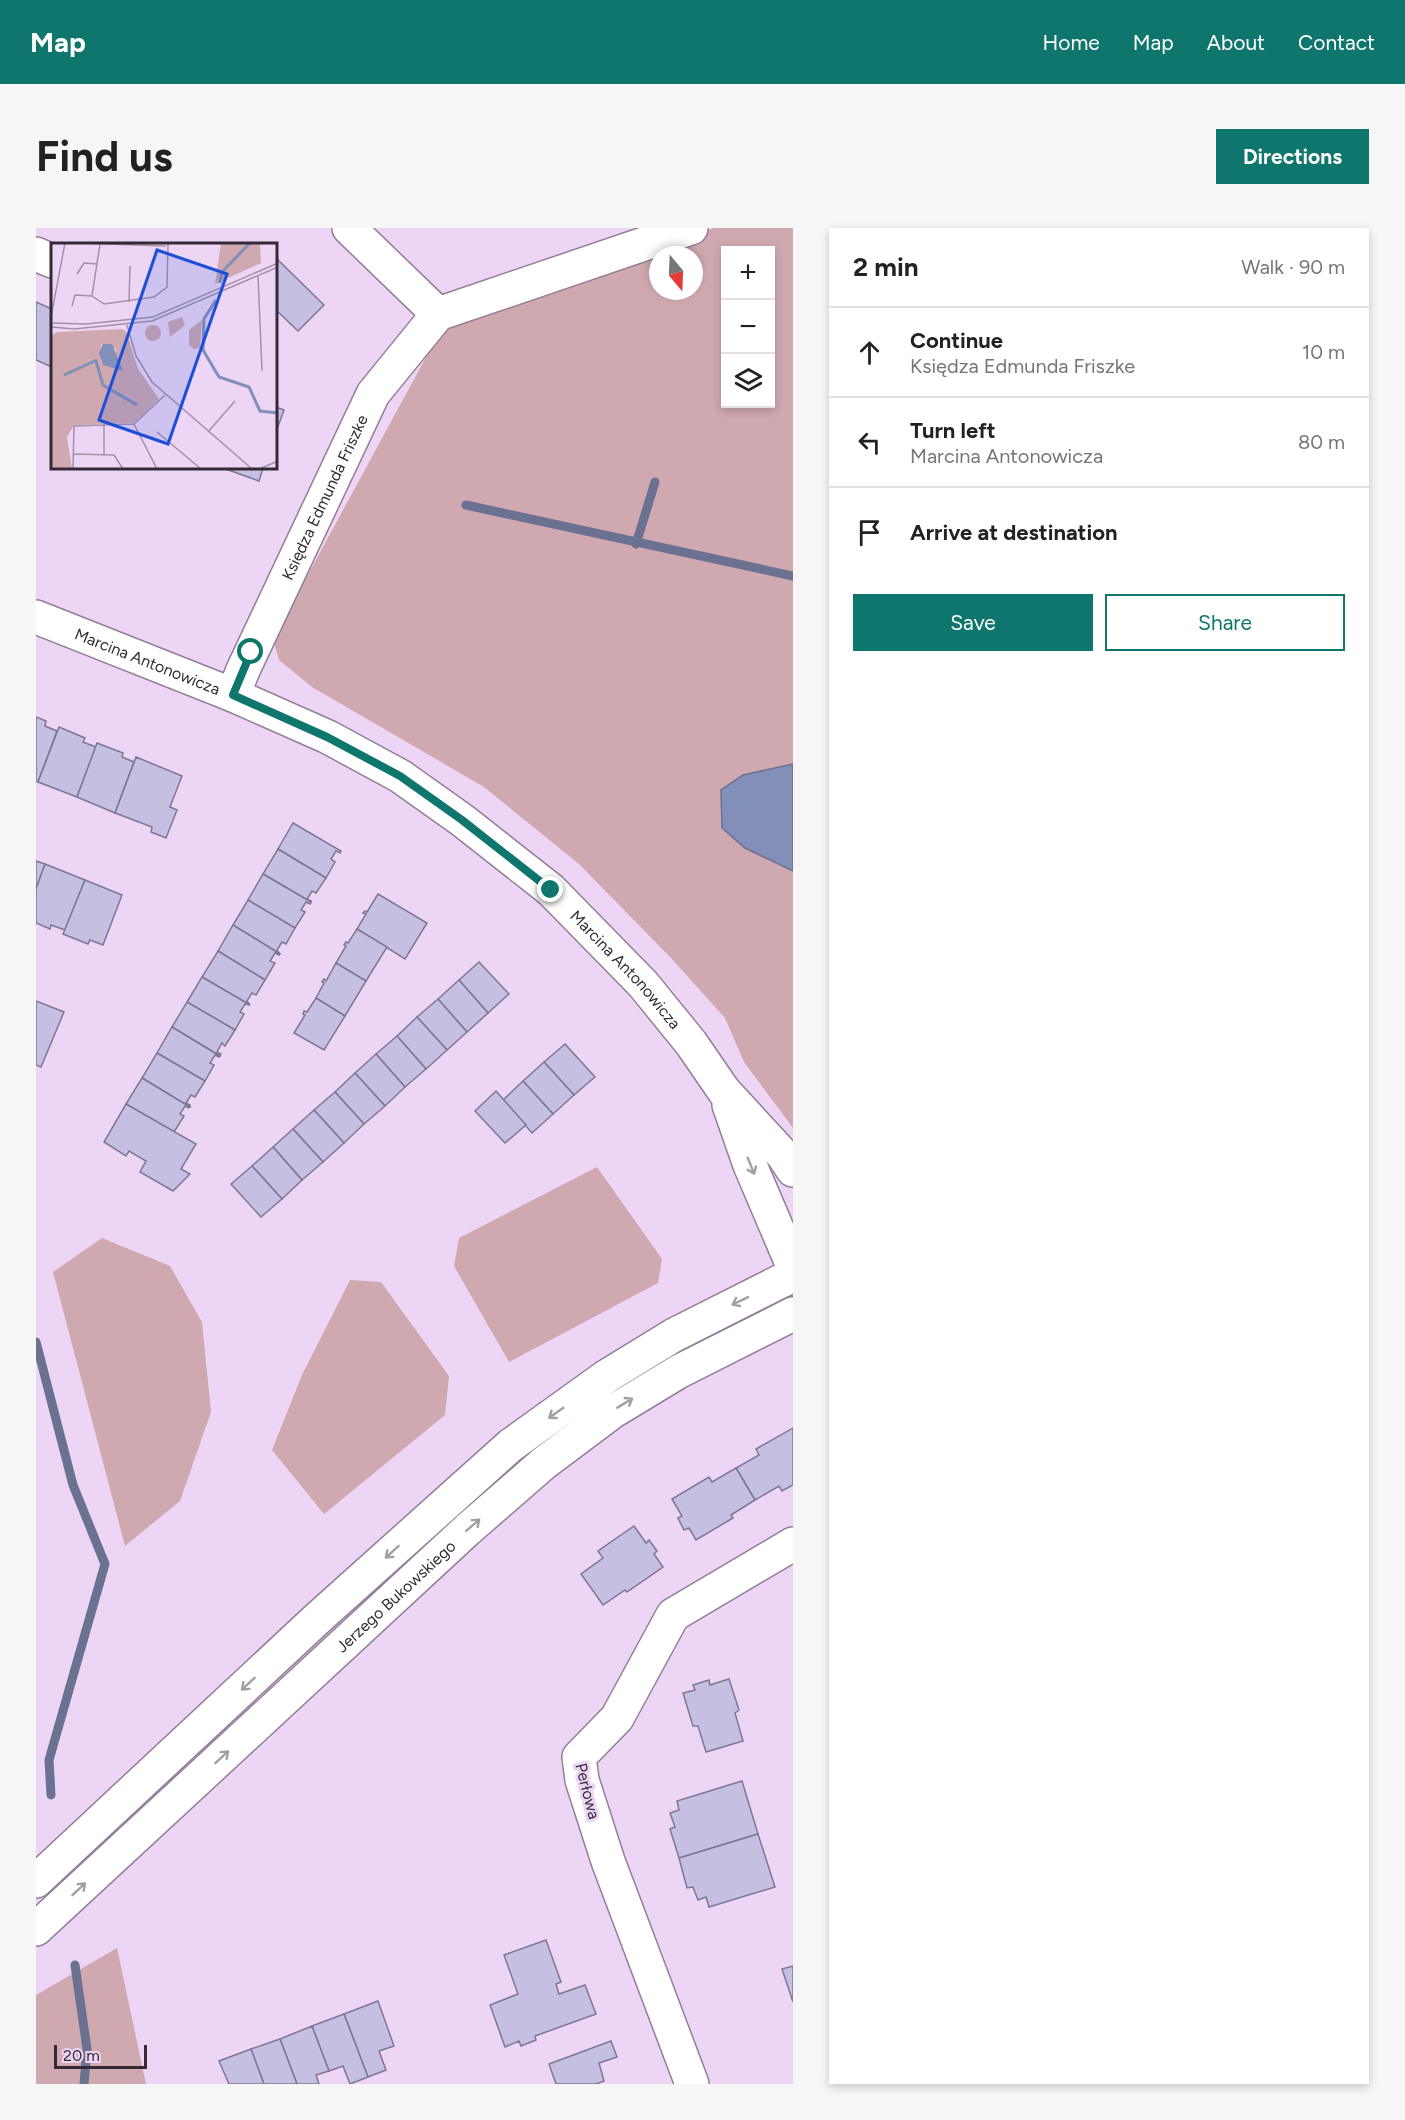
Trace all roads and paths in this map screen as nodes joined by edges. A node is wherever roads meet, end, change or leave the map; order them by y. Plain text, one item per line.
1 (349, 228) edge
2 (691, 228) edge
3 (36, 254) edge
4 (51, 261) edge
5 (438, 314) junction
6 (36, 617) edge
7 (233, 695) junction
8 (724, 1092) junction
9 (793, 1170) edge
10 (793, 1266) edge
11 (793, 1275) edge
12 (793, 1314) edge
13 (793, 1544) edge
14 (36, 1881) edge
15 (36, 1929) edge
16 (692, 2084) edge

1 - 5 street
2 - 5 street
3 - 4 street
5 - 7 street, Księdza Edmunda Friszke
6 - 7 street, Marcina Antonowicza
7 - 8 street, Marcina Antonowicza
8 - 9 street, Marcina Antonowicza
8 -> 10 street, Marcina Antonowicza
11 -> 14 street, Jerzego Bukowskiego
15 -> 12 street, Jerzego Bukowskiego
13 - 16 street, Perłowa

